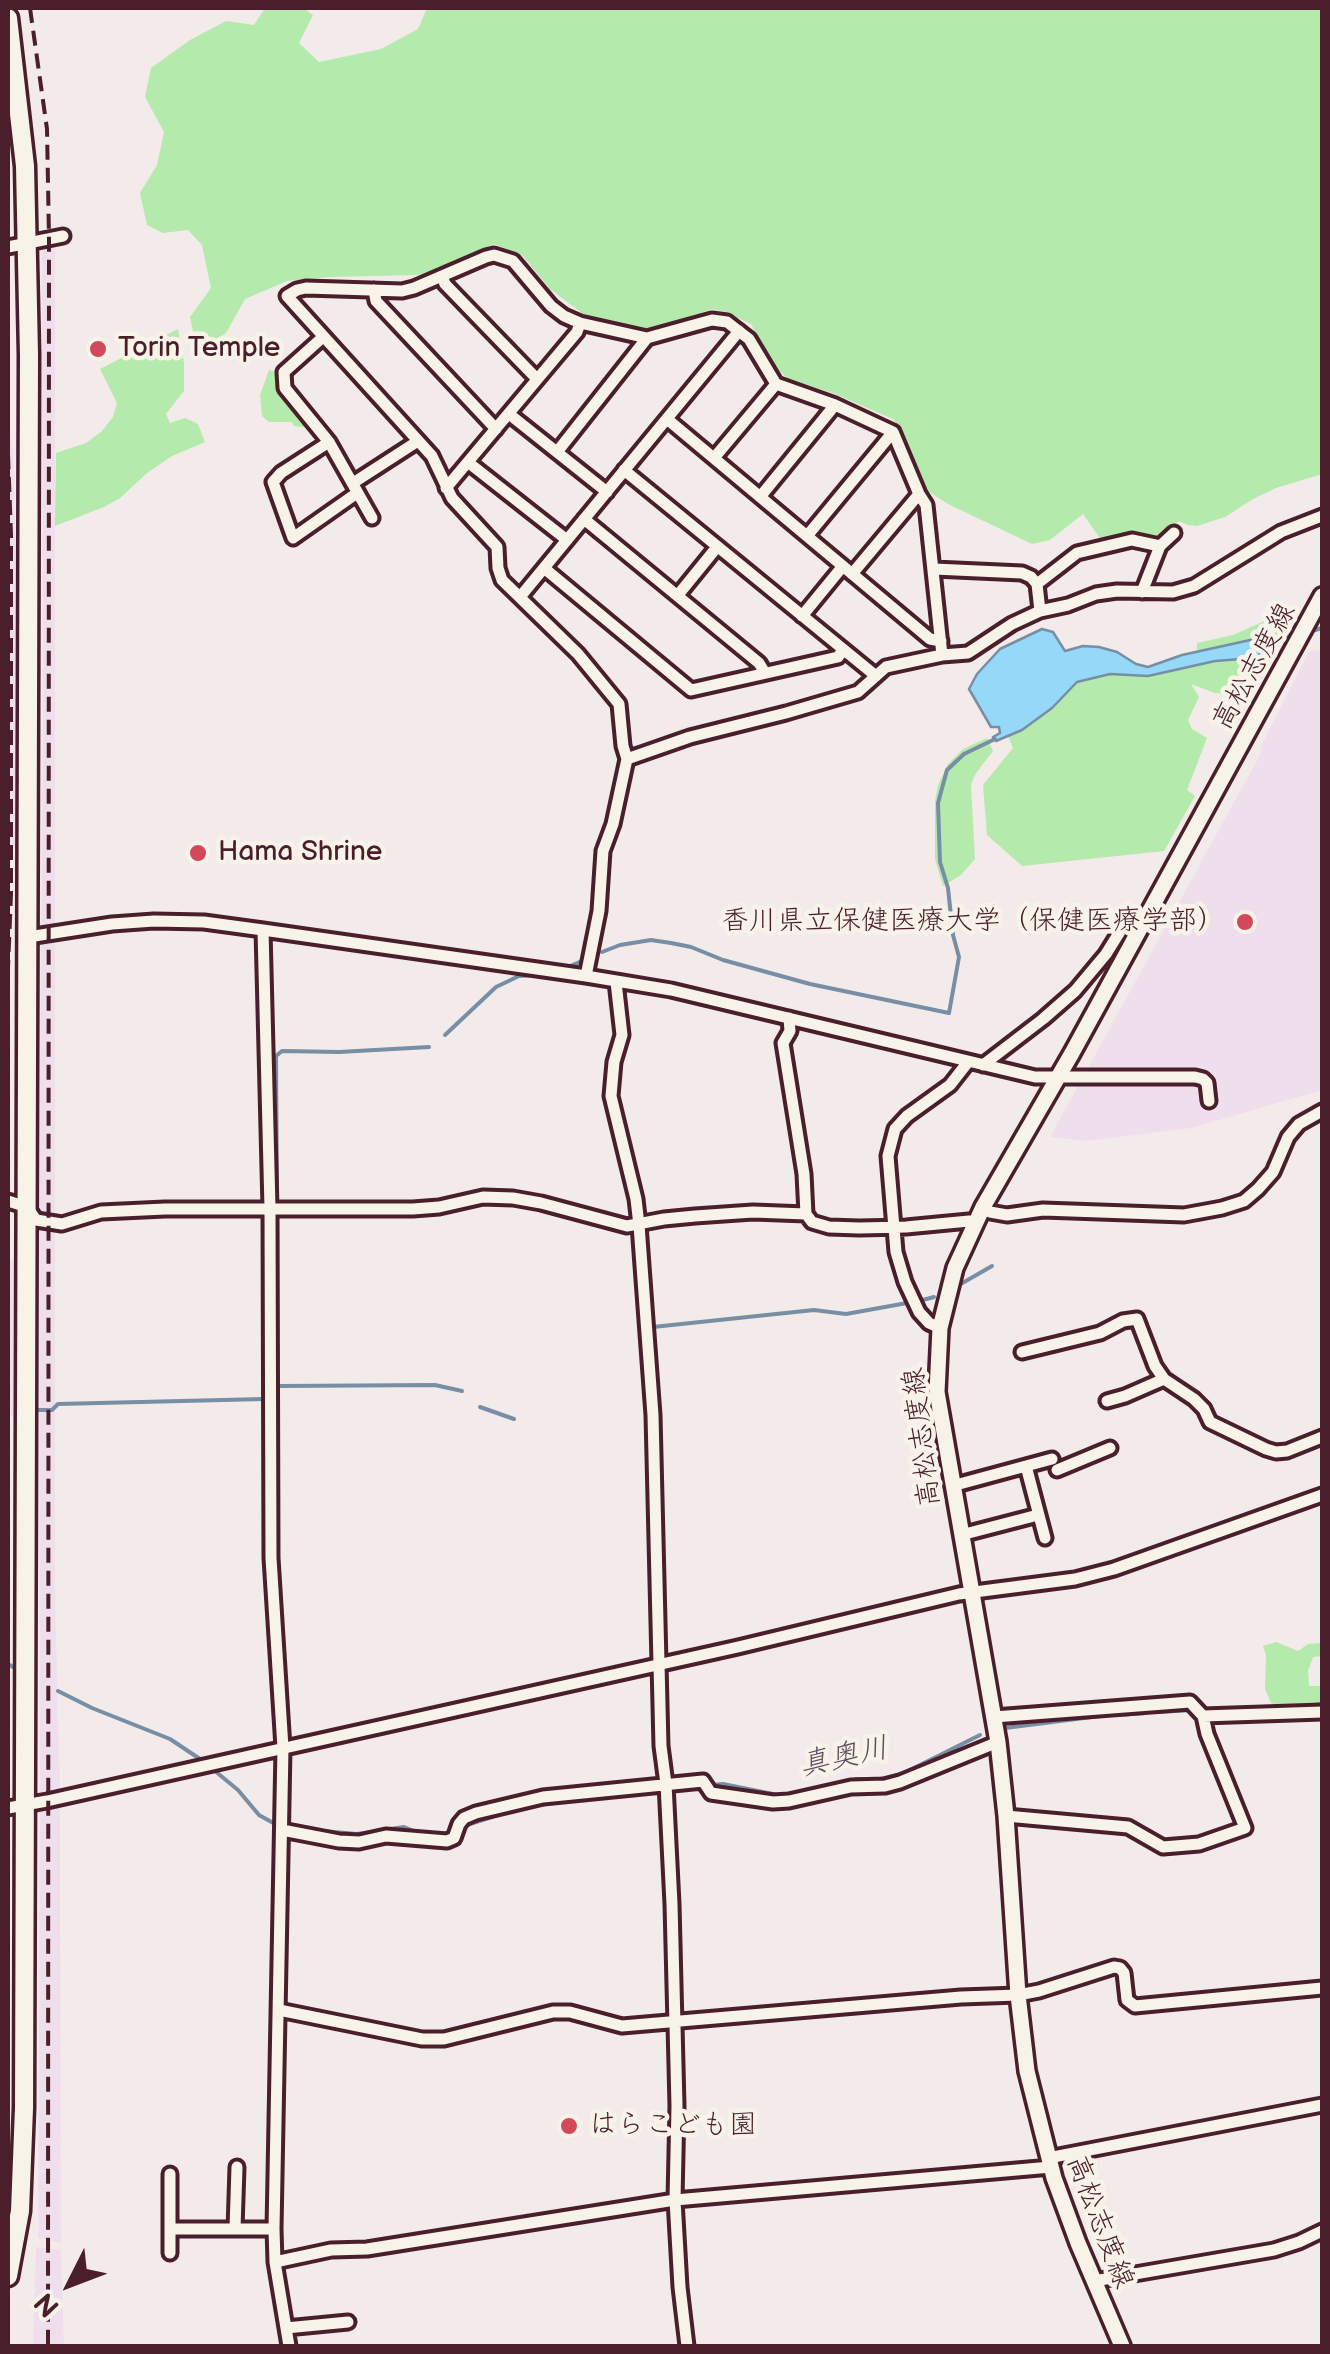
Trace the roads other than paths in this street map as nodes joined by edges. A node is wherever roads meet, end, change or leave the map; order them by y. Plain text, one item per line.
1 (8, 18) edge
2 (63, 236) dead end
3 (28, 242) junction
4 (8, 248) edge
5 (442, 276) junction
6 (374, 290) junction
7 (580, 324) junction
8 (739, 330) junction
9 (323, 338) junction
10 (646, 338) junction
11 (537, 379) junction
12 (776, 384) junction
13 (835, 405) junction
14 (510, 414) junction
15 (667, 418) junction
16 (496, 430) junction
17 (893, 432) junction
18 (418, 440) junction
19 (329, 442) junction
20 (557, 452) junction
21 (714, 458) junction
22 (470, 463) junction
23 (624, 470) junction
24 (355, 488) junction
25 (446, 488) junction
26 (606, 492) junction
27 (919, 494) junction
28 (760, 497) junction
29 (1322, 516) edge
30 (372, 518) dead end
31 (584, 519) junction
32 (1174, 533) dead end
33 (807, 536) junction
34 (567, 540) junction
35 (1160, 546) junction
36 (717, 547) junction
37 (544, 568) junction
38 (934, 569) junction
39 (848, 570) junction
40 (1037, 584) junction
41 (1142, 592) junction
42 (678, 595) junction
43 (1322, 596) edge
44 (520, 597) junction
45 (1040, 611) junction
46 (802, 616) junction
47 (941, 641) junction
48 (844, 650) junction
49 (942, 655) junction
50 (765, 673) junction
51 (876, 676) junction
52 (626, 759) junction
53 (1143, 924) junction
54 (263, 930) junction
55 (28, 937) junction
56 (586, 976) junction
57 (616, 982) junction
58 (790, 1018) junction
59 (968, 1062) junction
60 (982, 1065) junction
61 (1058, 1078) junction
62 (1209, 1101) dead end
63 (1322, 1111) edge
64 (8, 1201) edge
65 (28, 1207) junction
66 (270, 1208) junction
67 (806, 1214) junction
68 (979, 1214) junction
69 (639, 1224) junction
70 (895, 1228) junction
71 (940, 1328) junction
72 (1022, 1352) dead end
73 (1164, 1379) junction
74 (1107, 1401) dead end
75 (1322, 1440) edge
76 (1110, 1448) dead end
77 (1026, 1466) junction
78 (952, 1486) junction
79 (1322, 1495) edge
80 (1038, 1514) junction
81 (962, 1535) junction
82 (1044, 1538) dead end
83 (973, 1592) junction
84 (658, 1664) junction
85 (1322, 1712) edge
86 (1203, 1716) junction
87 (994, 1717) junction
88 (998, 1742) junction
89 (283, 1748) junction
90 (666, 1784) junction
91 (16, 1806) edge
92 (1006, 1816) junction
93 (282, 1830) junction
94 (1322, 1988) edge
95 (1018, 1995) junction
96 (278, 2010) junction
97 (673, 2022) junction
98 (1322, 2105) edge
99 (1049, 2163) junction
100 (236, 2167) dead end
101 (170, 2174) dead end
102 (675, 2200) junction
103 (235, 2228) junction
104 (171, 2229) junction
105 (274, 2229) junction
106 (1322, 2232) edge
107 (170, 2252) dead end
108 (275, 2262) junction
109 (8, 2276) edge
110 (1094, 2280) junction
111 (348, 2322) dead end
112 (286, 2328) junction
113 (289, 2346) edge
114 (687, 2346) edge
115 (1122, 2346) edge

1 - 3 highway
2 - 3 street
3 - 4 street
3 - 55 highway
5 - 6 street
5 - 7 street
5 - 11 street
6 - 9 street
6 - 16 street
7 - 10 street
7 - 11 street
8 - 10 street
8 - 12 street
8 - 15 street
9 - 18 street
9 - 19 street
10 - 20 street
11 - 14 street
12 - 13 street
12 - 21 street
13 - 17 street
13 - 28 street
14 - 16 street
14 - 20 street
15 - 21 street
15 - 23 street
16 - 22 street
17 - 27 street
17 - 33 street
18 - 24 street
18 - 25 street
19 - 24 street
19 - 24 street
20 - 26 street
21 - 28 street
22 - 25 street
22 - 34 street
23 - 26 street
23 - 36 street
24 - 30 street
25 - 44 street
26 - 31 street
27 - 38 street
27 - 39 street
28 - 33 street
29 - 41 street
31 - 34 street
31 - 42 street
32 - 35 street
33 - 39 street
34 - 37 street
35 - 40 street
35 - 41 street
36 - 42 street
36 - 46 street
37 - 44 street
37 - 50 street
38 - 40 street
38 - 47 street
39 - 46 street
39 - 47 street
40 - 45 street
41 - 45 street
42 - 50 street
43 - 53 main road, 高松志度線
44 - 52 street
45 - 49 street
46 - 48 street
47 - 49 street
48 - 50 street
48 - 51 street
49 - 51 street
51 - 52 street
52 - 56 street
53 - 60 street
53 - 61 main road, 高松志度線
54 - 55 street
54 - 56 street
54 - 66 street
55 - 65 highway
56 - 57 street
57 - 58 street
57 - 69 street
58 - 59 street
58 - 67 street
59 - 60 street
59 - 70 street
60 - 61 street
61 - 62 street
61 - 68 main road, 高松志度線
63 - 68 street
64 - 65 street
65 - 66 street
65 - 91 highway
66 - 69 street
66 - 89 street
67 - 69 street
67 - 70 street
68 - 70 street
68 - 71 main road, 高松志度線
69 - 84 street
70 - 71 street
71 - 78 main road, 高松志度線
72 - 73 street
73 - 74 street
73 - 75 street
76 - 77 street
77 - 78 street
77 - 80 street
78 - 81 main road, 高松志度線
79 - 83 street
80 - 81 street
80 - 82 street
81 - 83 main road, 高松志度線
83 - 84 street
83 - 87 main road, 高松志度線
84 - 89 street
84 - 90 street
85 - 86 street
86 - 87 street
86 - 92 street
87 - 88 main road, 高松志度線
88 - 90 street
88 - 92 main road, 高松志度線
89 - 91 street
89 - 93 street
90 - 93 street
90 - 97 street
91 - 109 highway
92 - 95 main road, 高松志度線
93 - 96 street
94 - 95 street
95 - 97 street
95 - 99 main road, 高松志度線
96 - 97 street
96 - 105 street
97 - 102 street
98 - 99 street
99 - 102 street
99 - 110 main road, 高松志度線
100 - 103 street
101 - 104 street
102 - 108 street
102 - 114 street
103 - 104 street
103 - 105 street
104 - 107 street
105 - 108 street
106 - 110 street
108 - 112 street
110 - 115 main road, 高松志度線
111 - 112 street
112 - 113 street

